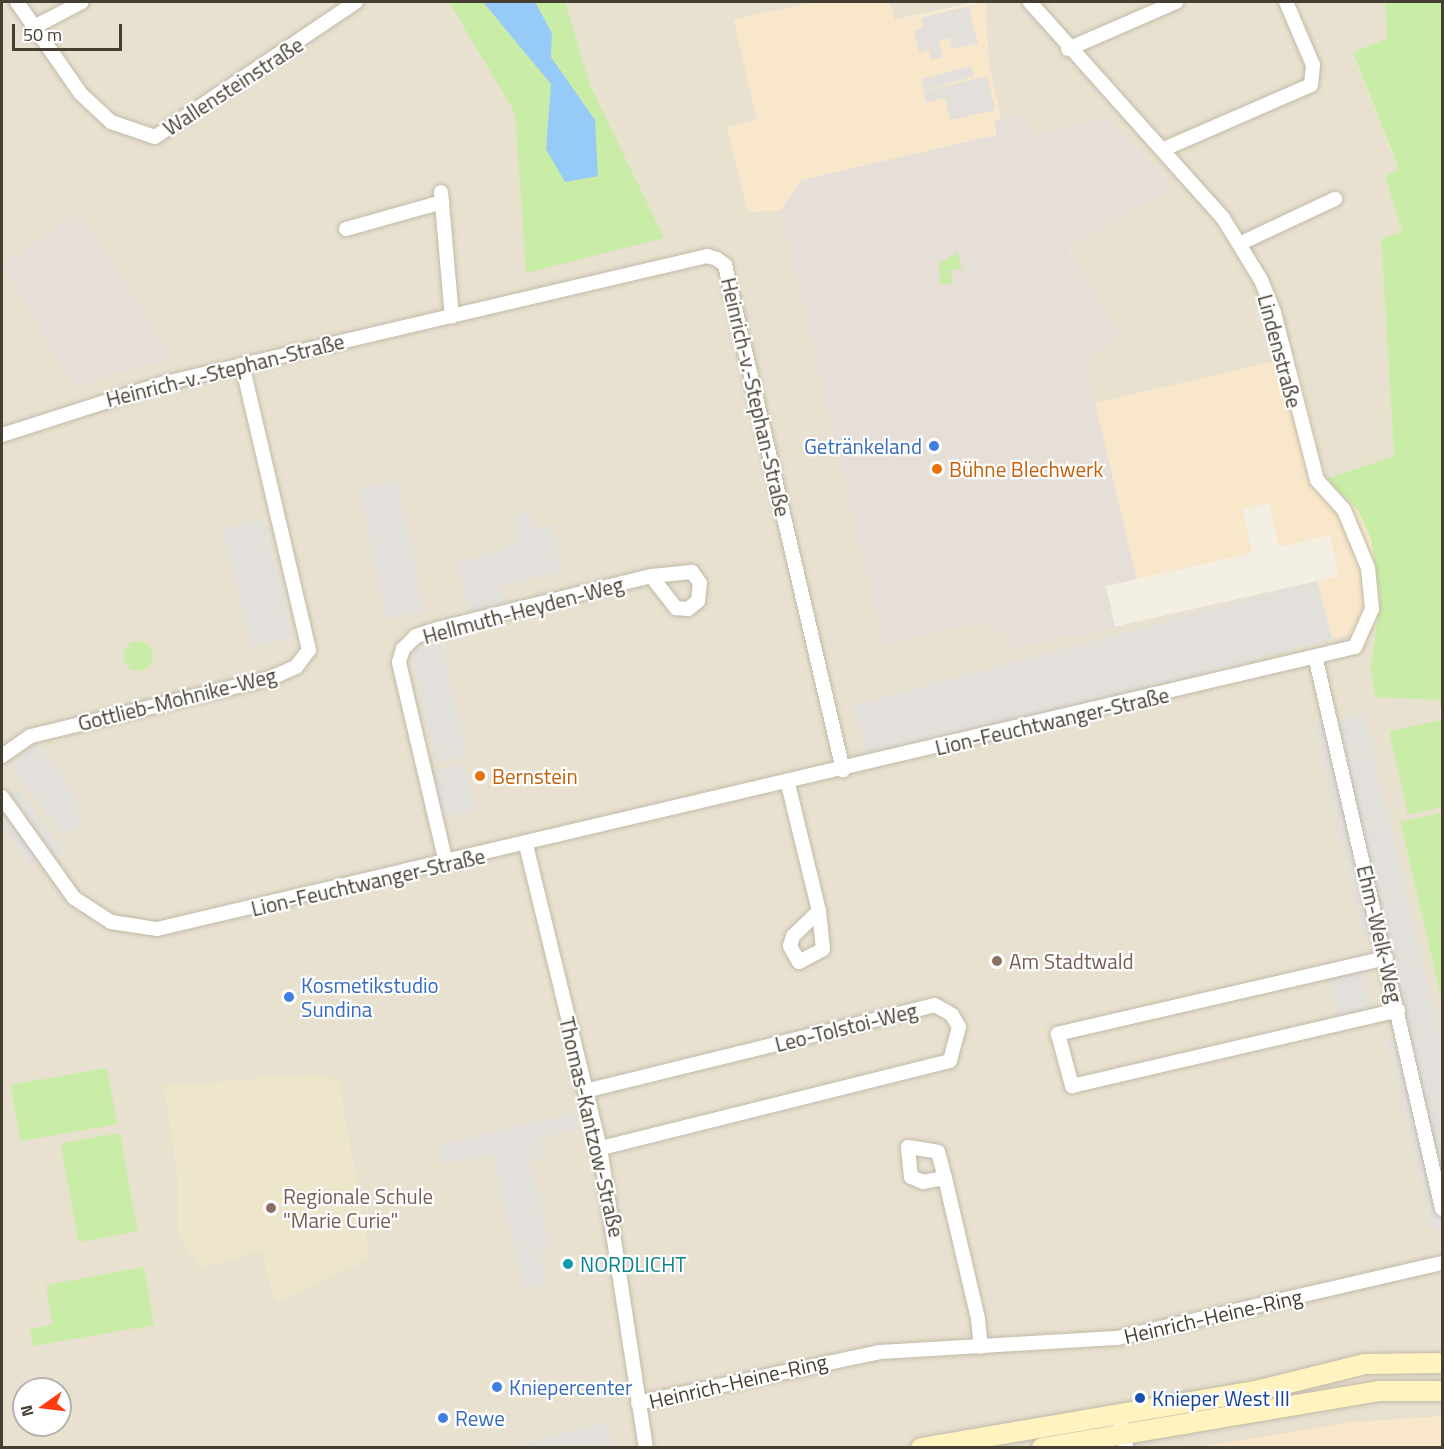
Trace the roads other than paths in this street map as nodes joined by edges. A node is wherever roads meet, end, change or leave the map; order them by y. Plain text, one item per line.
1 (17, 2) edge
2 (82, 2) edge
3 (356, 2) edge
4 (1030, 2) edge
5 (1176, 2) edge
6 (1286, 2) edge
7 (32, 28) junction
8 (1068, 49) junction
9 (1164, 149) junction
10 (1335, 199) dead end
11 (346, 229) dead end
12 (1241, 243) junction
13 (452, 317) junction
14 (242, 365) junction
15 (2, 435) edge
16 (651, 576) dead end
17 (1316, 660) junction
18 (2, 756) edge
19 (843, 770) junction
20 (788, 784) junction
21 (2, 797) edge
22 (526, 845) junction
23 (446, 863) junction
24 (819, 911) dead end
25 (1386, 958) junction
26 (1398, 1010) junction
27 (585, 1091) junction
28 (600, 1148) junction
29 (945, 1178) dead end
30 (1443, 1209) edge
31 (1443, 1263) edge
32 (981, 1347) junction
33 (1443, 1363) edge
34 (1443, 1379) edge
35 (1401, 1388) junction
36 (1443, 1391) edge
37 (638, 1403) junction
38 (1119, 1413) junction
39 (1124, 1441) edge
40 (646, 1448) edge
41 (921, 1448) edge
42 (1042, 1448) edge

1 - 7 street, Wallensteinstraße
2 - 7 street
3 - 7 street, Wallensteinstraße
4 - 8 street, Lindenstraße
5 - 8 street
6 - 9 street
8 - 9 street, Lindenstraße
9 - 12 street, Lindenstraße
10 - 12 street
11 - 13 street
12 - 17 street, Lindenstraße
13 - 14 street, Heinrich-v.-Stephan-Straße
13 - 19 street, Heinrich-v.-Stephan-Straße
14 - 15 street, Heinrich-v.-Stephan-Straße
14 - 18 street, Gottlieb-Mohnike-Weg
16 - 23 street, Hellmuth-Heyden-Weg
17 - 19 street, Lion-Feuchtwanger-Straße
17 - 25 street, Ehm-Welk-Weg
19 - 20 street, Lion-Feuchtwanger-Straße
20 - 22 street, Lion-Feuchtwanger-Straße
20 - 24 street
21 - 23 street, Lion-Feuchtwanger-Straße
22 - 23 street, Lion-Feuchtwanger-Straße
22 - 27 street, Thomas-Kantzow-Straße
25 - 26 street, Ehm-Welk-Weg
25 - 26 street
26 - 30 street, Ehm-Welk-Weg
27 - 28 street, Thomas-Kantzow-Straße
27 - 28 street, Leo-Tolstoi-Weg
28 - 37 street, Thomas-Kantzow-Straße
29 - 32 street
31 - 32 street, Heinrich-Heine-Ring
32 - 37 street, Heinrich-Heine-Ring
33 - 38 main road
34 - 35 main road
35 - 36 main road
35 - 39 main road
37 - 40 street, Thomas-Kantzow-Straße
38 - 39 street
38 - 41 main road
39 - 42 main road

